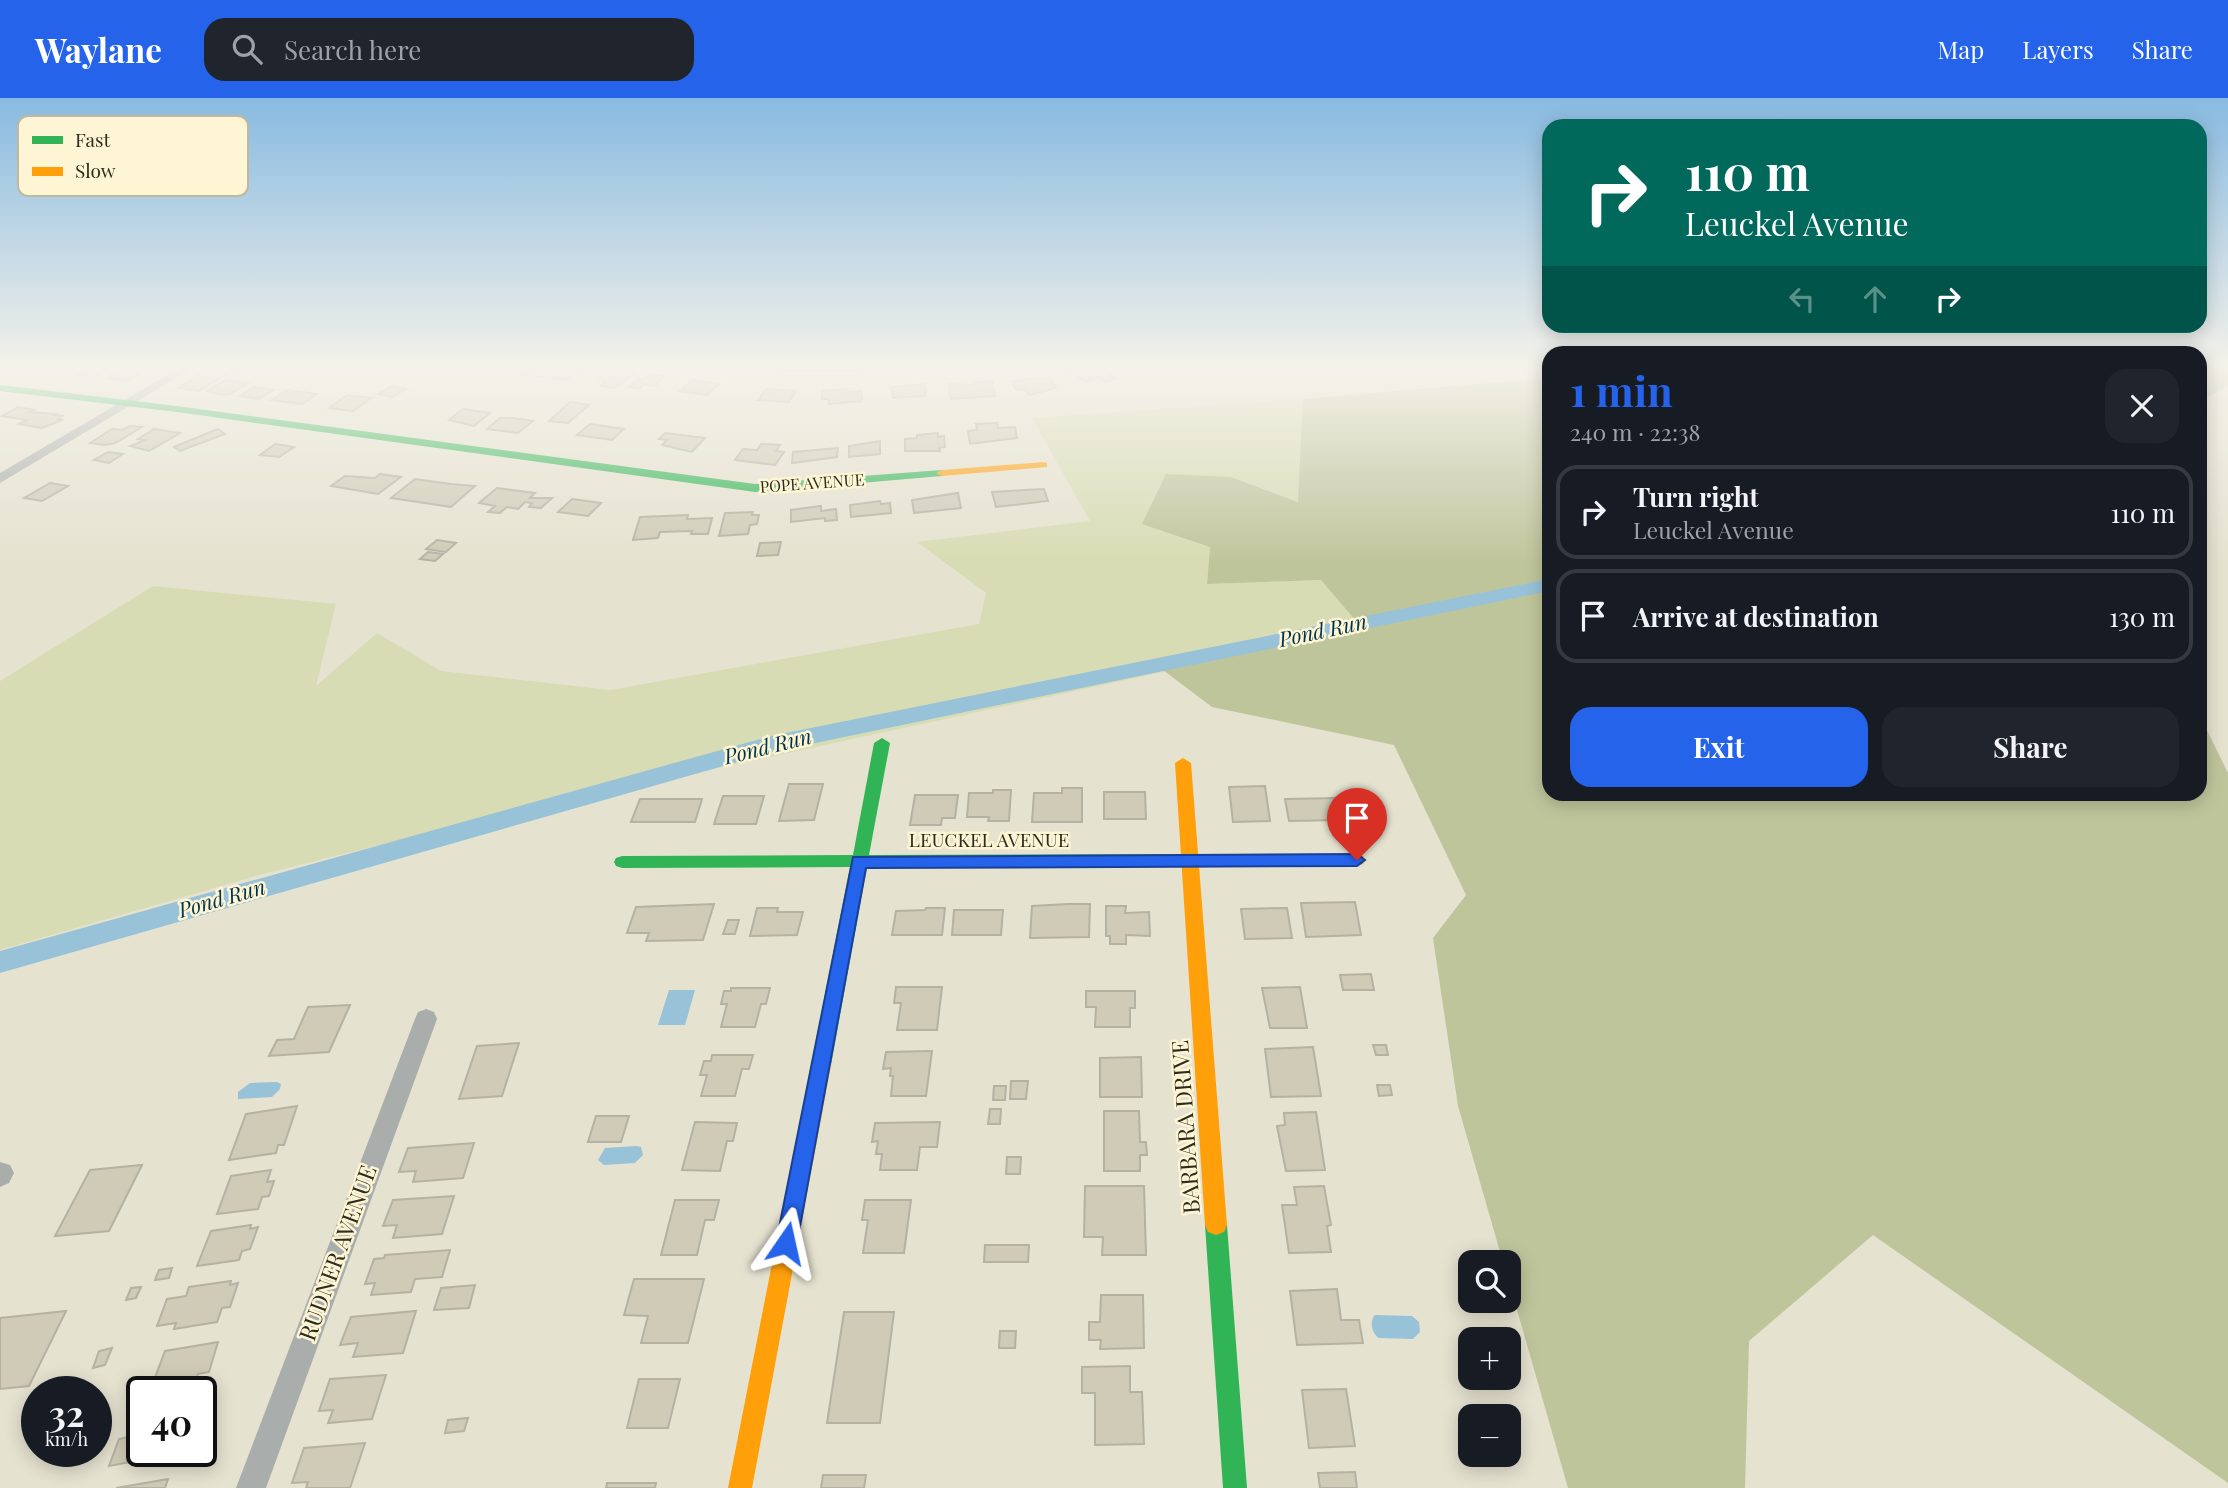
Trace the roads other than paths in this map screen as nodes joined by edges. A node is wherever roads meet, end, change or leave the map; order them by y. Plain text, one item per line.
1 (77, 433) edge
2 (352, 433) edge
3 (1043, 465) dead end
4 (0, 479) edge
5 (882, 743) dead end
6 (1183, 763) dead end
7 (1190, 860) junction
8 (1357, 860) dead end
9 (859, 861) junction
10 (622, 862) dead end
11 (426, 1019) dead end
12 (251, 1488) edge
13 (740, 1488) edge
14 (1235, 1488) edge

1 - 4 street
2 - 3 street, POPE AVENUE
5 - 9 street
6 - 7 street, BARBARA DRIVE
7 - 8 street, LEUCKEL AVENUE
7 - 9 street, LEUCKEL AVENUE
7 - 14 street, BARBARA DRIVE
9 - 10 street, LEUCKEL AVENUE
9 - 13 street
11 - 12 street, RUDNER AVENUE

